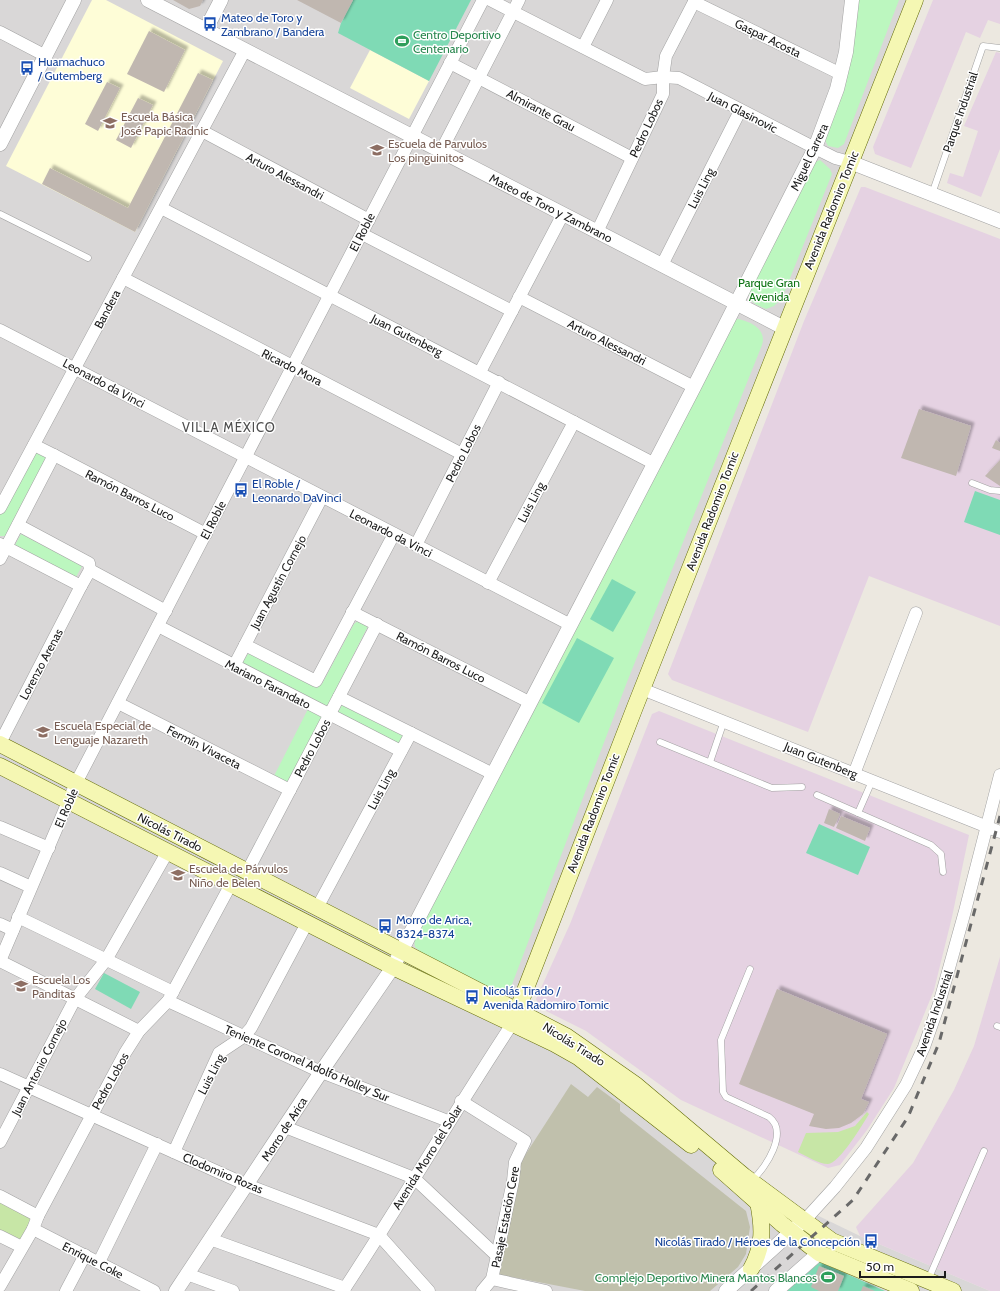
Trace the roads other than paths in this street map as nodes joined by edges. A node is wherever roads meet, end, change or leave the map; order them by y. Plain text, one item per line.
1 (74, 0) edge
2 (148, 0) edge
3 (221, 0) edge
4 (483, 0) edge
5 (490, 0) edge
6 (520, 0) edge
7 (607, 0) edge
8 (852, 0) edge
9 (915, 0) edge
10 (695, 1) edge
11 (513, 12) junction
12 (206, 30) junction
13 (0, 32) edge
14 (583, 47) junction
15 (1000, 48) edge
16 (245, 50) junction
17 (46, 56) junction
18 (450, 63) junction
19 (841, 74) junction
20 (480, 77) junction
21 (663, 77) junction
22 (740, 111) junction
23 (3, 129) edge
24 (202, 131) junction
25 (412, 135) junction
26 (0, 144) edge
27 (815, 148) junction
28 (441, 151) junction
29 (632, 158) junction
30 (850, 162) junction
31 (932, 194) junction
32 (161, 208) junction
33 (0, 214) edge
34 (563, 214) junction
35 (369, 220) junction
36 (1000, 221) edge
37 (597, 232) junction
38 (362, 234) junction
39 (88, 258) dead end
40 (662, 265) junction
41 (123, 278) junction
42 (330, 295) junction
43 (519, 297) junction
44 (736, 304) junction
45 (512, 312) junction
46 (784, 328) junction
47 (1, 332) edge
48 (292, 367) junction
49 (75, 368) junction
50 (480, 372) junction
51 (499, 382) junction
52 (694, 386) junction
53 (574, 422) junction
54 (34, 445) junction
55 (462, 454) junction
56 (54, 456) junction
57 (246, 457) junction
58 (653, 463) junction
59 (972, 483) dead end
60 (1000, 491) edge
61 (322, 497) junction
62 (0, 508) edge
63 (18, 525) junction
64 (206, 534) junction
65 (394, 534) junction
66 (3, 545) edge
67 (416, 545) junction
68 (0, 560) edge
69 (90, 570) junction
70 (488, 583) junction
71 (81, 586) junction
72 (166, 611) junction
73 (352, 612) junction
74 (916, 613) dead end
75 (377, 624) junction
76 (569, 624) junction
77 (158, 626) junction
78 (245, 645) junction
79 (234, 666) junction
80 (642, 688) junction
81 (339, 697) junction
82 (529, 702) junction
83 (118, 703) junction
84 (330, 715) junction
85 (724, 721) junction
86 (410, 733) junction
87 (660, 742) dead end
88 (0, 743) edge
89 (401, 751) junction
90 (710, 762) junction
91 (0, 766) edge
92 (492, 774) junction
93 (854, 774) junction
94 (1000, 775) edge
95 (872, 781) junction
96 (76, 784) junction
97 (802, 787) dead end
98 (290, 790) junction
99 (817, 795) dead end
100 (69, 801) junction
101 (858, 813) junction
102 (0, 828) edge
103 (986, 828) junction
104 (1000, 832) edge
105 (49, 848) junction
106 (168, 851) junction
107 (247, 872) junction
108 (943, 872) dead end
109 (0, 873) edge
110 (231, 884) junction
111 (31, 887) junction
112 (317, 908) junction
113 (18, 917) junction
114 (307, 923) junction
115 (0, 924) edge
116 (13, 930) junction
117 (401, 952) junction
118 (106, 960) junction
119 (0, 961) edge
120 (393, 967) junction
121 (750, 969) dead end
122 (170, 997) junction
123 (74, 999) junction
124 (515, 1017) junction
125 (139, 1031) junction
126 (243, 1036) junction
127 (321, 1072) junction
128 (0, 1074) edge
129 (28, 1087) junction
130 (462, 1101) junction
131 (92, 1115) junction
132 (448, 1122) junction
133 (285, 1127) junction
134 (0, 1142) edge
135 (157, 1144) junction
136 (984, 1151) dead end
137 (174, 1152) junction
138 (414, 1178) junction
139 (752, 1181) junction
140 (247, 1185) junction
141 (0, 1196) edge
142 (758, 1202) junction
143 (38, 1216) junction
144 (798, 1226) junction
145 (33, 1229) junction
146 (379, 1235) junction
147 (0, 1236) edge
148 (210, 1238) junction
149 (22, 1247) junction
150 (820, 1253) junction
151 (85, 1255) junction
152 (497, 1256) junction
153 (99, 1262) junction
154 (751, 1269) junction
155 (187, 1274) junction
156 (492, 1279) junction
157 (928, 1280) junction
158 (0, 1286) edge
159 (344, 1289) edge
160 (66, 1291) edge
161 (154, 1291) edge
162 (176, 1291) edge
163 (233, 1291) edge
164 (429, 1291) edge
165 (482, 1291) edge
166 (546, 1291) edge
167 (726, 1291) edge
168 (776, 1291) edge
169 (911, 1291) edge
170 (952, 1291) edge

1 - 17 street
2 - 12 street, Mateo de Toro y Zambrano
3 - 12 street
4 - 18 street, El Roble
5 - 11 street, Juan Glasinovic
6 - 11 street
7 - 14 street
8 - 19 street, Miguel Carrera
9 - 30 main road, Avenida Radomiro Tomic
10 - 19 street, Gaspar Acosta
10 - 21 street, Pedro Lobos
11 - 14 street, Juan Glasinovic
11 - 20 street
12 - 16 street, Mateo de Toro y Zambrano
13 - 17 street
14 - 21 street, Juan Glasinovic
15 - 31 lane, Parque Industrial
16 - 24 street, Bandera
16 - 25 street, Mateo de Toro y Zambrano
17 - 23 street
18 - 20 street, Almirante Grau
18 - 25 street, El Roble
19 - 27 street, Miguel Carrera
20 - 28 street
20 - 29 street, Almirante Grau
21 - 22 street, Juan Glasinovic
21 - 29 street, Pedro Lobos
22 - 27 street, Juan Glasinovic
22 - 40 street, Luis Ling
23 - 26 street
24 - 32 street, Bandera
24 - 35 street, Arturo Alessandri
25 - 28 street, Mateo de Toro y Zambrano
25 - 35 street, El Roble
27 - 30 street, Juan Glasinovic
27 - 44 street, Miguel Carrera
28 - 34 street, Mateo de Toro y Zambrano
29 - 37 street, Pedro Lobos
30 - 31 street, Juan Glasinovic
30 - 46 main road, Avenida Radomiro Tomic
31 - 36 street, Juan Glasinovic
32 - 41 street, Bandera
32 - 42 street, Juan Gutenberg
33 - 39 lane
34 - 37 street, Mateo de Toro y Zambrano
34 - 43 street
35 - 38 street, El Roble
37 - 40 street, Mateo de Toro y Zambrano
38 - 42 street, El Roble
38 - 45 street
40 - 44 street, Mateo de Toro y Zambrano
41 - 48 street, Ricardo Mora
41 - 49 street, Bandera
42 - 48 street, El Roble
42 - 50 street, Juan Gutenberg
43 - 45 street
43 - 52 street, Arturo Alessandri
44 - 46 street, Mateo de Toro y Zambrano
44 - 52 street
45 - 50 street
46 - 80 main road, Avenida Radomiro Tomic
47 - 49 street, Leonardo da Vinci
48 - 55 street, Ricardo Mora
48 - 57 street, El Roble
49 - 54 street, Bandera
49 - 57 street, Leonardo da Vinci
50 - 51 street, Juan Gutenberg
51 - 53 street, Juan Gutenberg
51 - 55 street, Pedro Lobos
52 - 58 street
53 - 58 street, Juan Gutenberg
53 - 70 street, Luis Ling
54 - 56 street
54 - 62 street, Bandera
55 - 67 street, Pedro Lobos
56 - 63 street
56 - 64 street, Ramón Barros Luco
57 - 61 street, Leonardo da Vinci
57 - 64 street, El Roble
58 - 76 street
59 - 60 lane
61 - 65 street, Leonardo da Vinci
61 - 78 street, Juan Agustín Cornejo
63 - 66 street
63 - 69 street
64 - 72 street, El Roble
65 - 67 street, Leonardo da Vinci
65 - 73 street
66 - 68 street
66 - 71 street
67 - 70 street, Leonardo da Vinci
69 - 71 street
69 - 72 street
70 - 76 street, Leonardo da Vinci
71 - 88 street, Lorenzo Arenas
72 - 77 street, El Roble
73 - 75 street, Ramón Barros Luco
73 - 78 street, Mariano Farandato
74 - 93 street
75 - 81 street, Pedro Lobos
75 - 82 street, Ramón Barros Luco
76 - 82 street
77 - 79 street, Mariano Farandato
77 - 83 street, El Roble
78 - 79 street, Juan Agustín Cornejo
79 - 84 street, Mariano Farandato
80 - 85 street, Juan Gutenberg
80 - 124 main road, Avenida Radomiro Tomic
81 - 84 street, Pedro Lobos
81 - 86 street
82 - 92 street
83 - 96 street, El Roble
83 - 98 street, Fermín Vivaceta
84 - 89 street, Mariano Farandato
84 - 98 street, Pedro Lobos
85 - 90 lane
85 - 93 street, Juan Gutenberg
86 - 89 street, Luis Ling
86 - 92 street
87 - 90 lane
88 - 96 main road, Nicolás Tirado
89 - 112 street, Luis Ling
90 - 97 lane
91 - 100 main road, Nicolás Tirado
92 - 117 street
93 - 95 street, Juan Gutenberg
94 - 103 street, Avenida Industrial
95 - 101 lane
95 - 103 street, Juan Gutenberg
96 - 100 street, El Roble
96 - 107 main road, Nicolás Tirado
98 - 107 street, Pedro Lobos
99 - 101 lane
100 - 105 street, El Roble
100 - 106 main road, Nicolás Tirado
101 - 108 lane
102 - 105 street
103 - 104 street, Juan Gutenberg
103 - 144 street, Avenida Industrial
105 - 111 street, El Roble
106 - 110 main road, Nicolás Tirado
106 - 118 street, Juan Antonio Cornejo
107 - 112 main road, Nicolás Tirado
109 - 111 street
110 - 114 main road, Nicolás Tirado
110 - 122 street, Pedro Lobos
111 - 113 street, El Roble
112 - 117 main road, Nicolás Tirado
113 - 116 street, El Roble
113 - 118 street, Teniente Coronel Adolfo Holley Sur
114 - 120 main road, Nicolás Tirado
114 - 126 street, Luis Ling
115 - 116 street
116 - 119 street, El Roble
117 - 120 street
117 - 124 main road, Nicolás Tirado
118 - 122 street, Teniente Coronel Adolfo Holley Sur
118 - 123 street, Juan Antonio Cornejo
119 - 123 street
120 - 124 main road, Nicolás Tirado
120 - 127 street, Morro de Arica
121 - 139 lane
122 - 125 street, Pedro Lobos
122 - 126 street, Teniente Coronel Adolfo Holley Sur
123 - 125 street
123 - 129 street, Juan Antonio Cornejo
124 - 130 street, Avenida Morro del Solar
124 - 139 main road, Nicolás Tirado
124 - 142 main road, Nicolás Tirado
125 - 131 street, Pedro Lobos
126 - 127 street, Teniente Coronel Adolfo Holley Sur
126 - 137 street, Luis Ling
127 - 132 street, Teniente Coronel Adolfo Holley Sur
127 - 133 street, Morro de Arica
128 - 129 street, Clodomiro Rozas
129 - 131 street, Clodomiro Rozas
129 - 134 street, Juan Antonio Cornejo
130 - 132 street, Avenida Morro del Solar
130 - 152 street, Pasaje Estación Cere
131 - 135 street, Clodomiro Rozas
131 - 143 street, Pedro Lobos
132 - 138 street, Avenida Morro del Solar
133 - 138 street
133 - 140 street, Morro de Arica
135 - 137 street, Clodomiro Rozas
135 - 153 street
136 - 157 lane
137 - 140 street, Clodomiro Rozas
138 - 146 street, Avenida Morro del Solar
138 - 152 street
139 - 144 main road, Nicolás Tirado
140 - 146 street, Clodomiro Rozas
140 - 148 street, Morro de Arica
141 - 143 street
142 - 144 main road, Nicolás Tirado
142 - 154 main road
143 - 145 street, Pedro Lobos
144 - 150 main road, Nicolás Tirado
144 - 154 street
144 - 157 main road, Nicolás Tirado
145 - 149 street, Pedro Lobos
145 - 151 street, Enrique Coke
146 - 159 street, Avenida Morro del Solar
146 - 164 street, Clodomiro Rozas
147 - 149 street
148 - 155 street, Morro de Arica
148 - 159 street
149 - 158 street, Pedro Lobos
150 - 168 street
150 - 169 main road, Nicolás Tirado
151 - 153 street, Enrique Coke
151 - 160 street
152 - 156 street, Pasaje Estación Cere
153 - 161 street, Enrique Coke
154 - 167 street
155 - 162 street, Morro de Arica
155 - 163 street
156 - 165 street, Pasaje Estación Cere
156 - 166 street
157 - 170 main road, Nicolás Tirado

